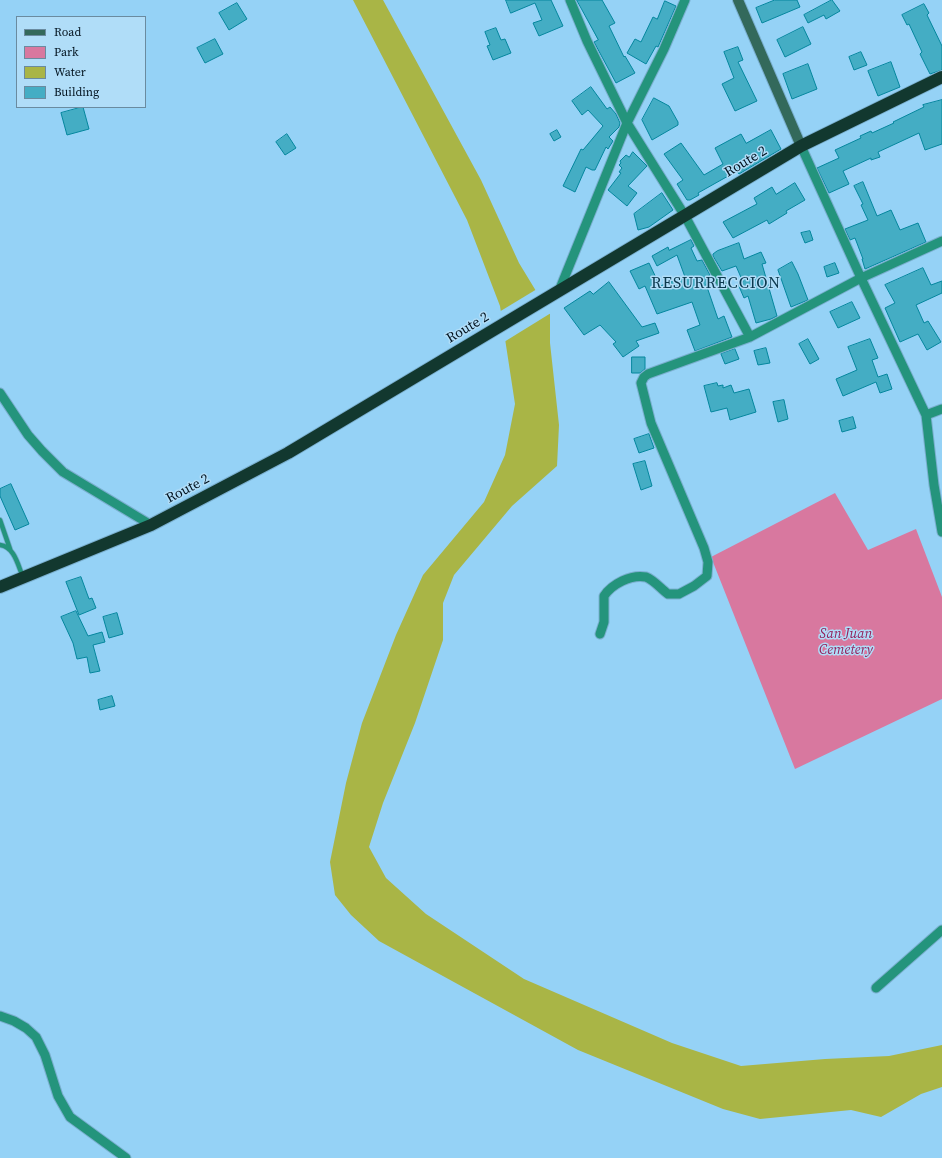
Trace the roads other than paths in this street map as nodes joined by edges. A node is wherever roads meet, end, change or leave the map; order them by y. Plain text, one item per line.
1 (570, 0) edge
2 (685, 0) edge
3 (738, 0) edge
4 (942, 77) edge
5 (627, 122) junction
6 (801, 146) junction
7 (685, 216) junction
8 (942, 241) edge
9 (861, 278) junction
10 (559, 291) junction
11 (750, 337) junction
12 (0, 393) edge
13 (942, 409) edge
14 (926, 416) junction
15 (0, 520) edge
16 (151, 525) junction
17 (942, 532) edge
18 (0, 545) edge
19 (10, 549) junction
20 (23, 578) junction
21 (0, 587) edge
22 (600, 634) dead end
23 (942, 930) edge
24 (876, 988) dead end
25 (0, 1016) edge
26 (126, 1158) edge

1 - 5 street
2 - 5 street
3 - 6 street
4 - 6 highway, Route 2
5 - 7 street
5 - 10 street
6 - 7 highway, Route 2
6 - 9 street
7 - 10 highway, Route 2
7 - 11 street
8 - 9 street
9 - 11 street
9 - 14 street
10 - 16 highway, Route 2
11 - 22 street
12 - 16 street
13 - 14 street
14 - 17 street
15 - 19 lane
16 - 20 highway, Route 2
18 - 19 lane
19 - 20 lane
20 - 21 highway, Route 2
23 - 24 street
25 - 26 street

